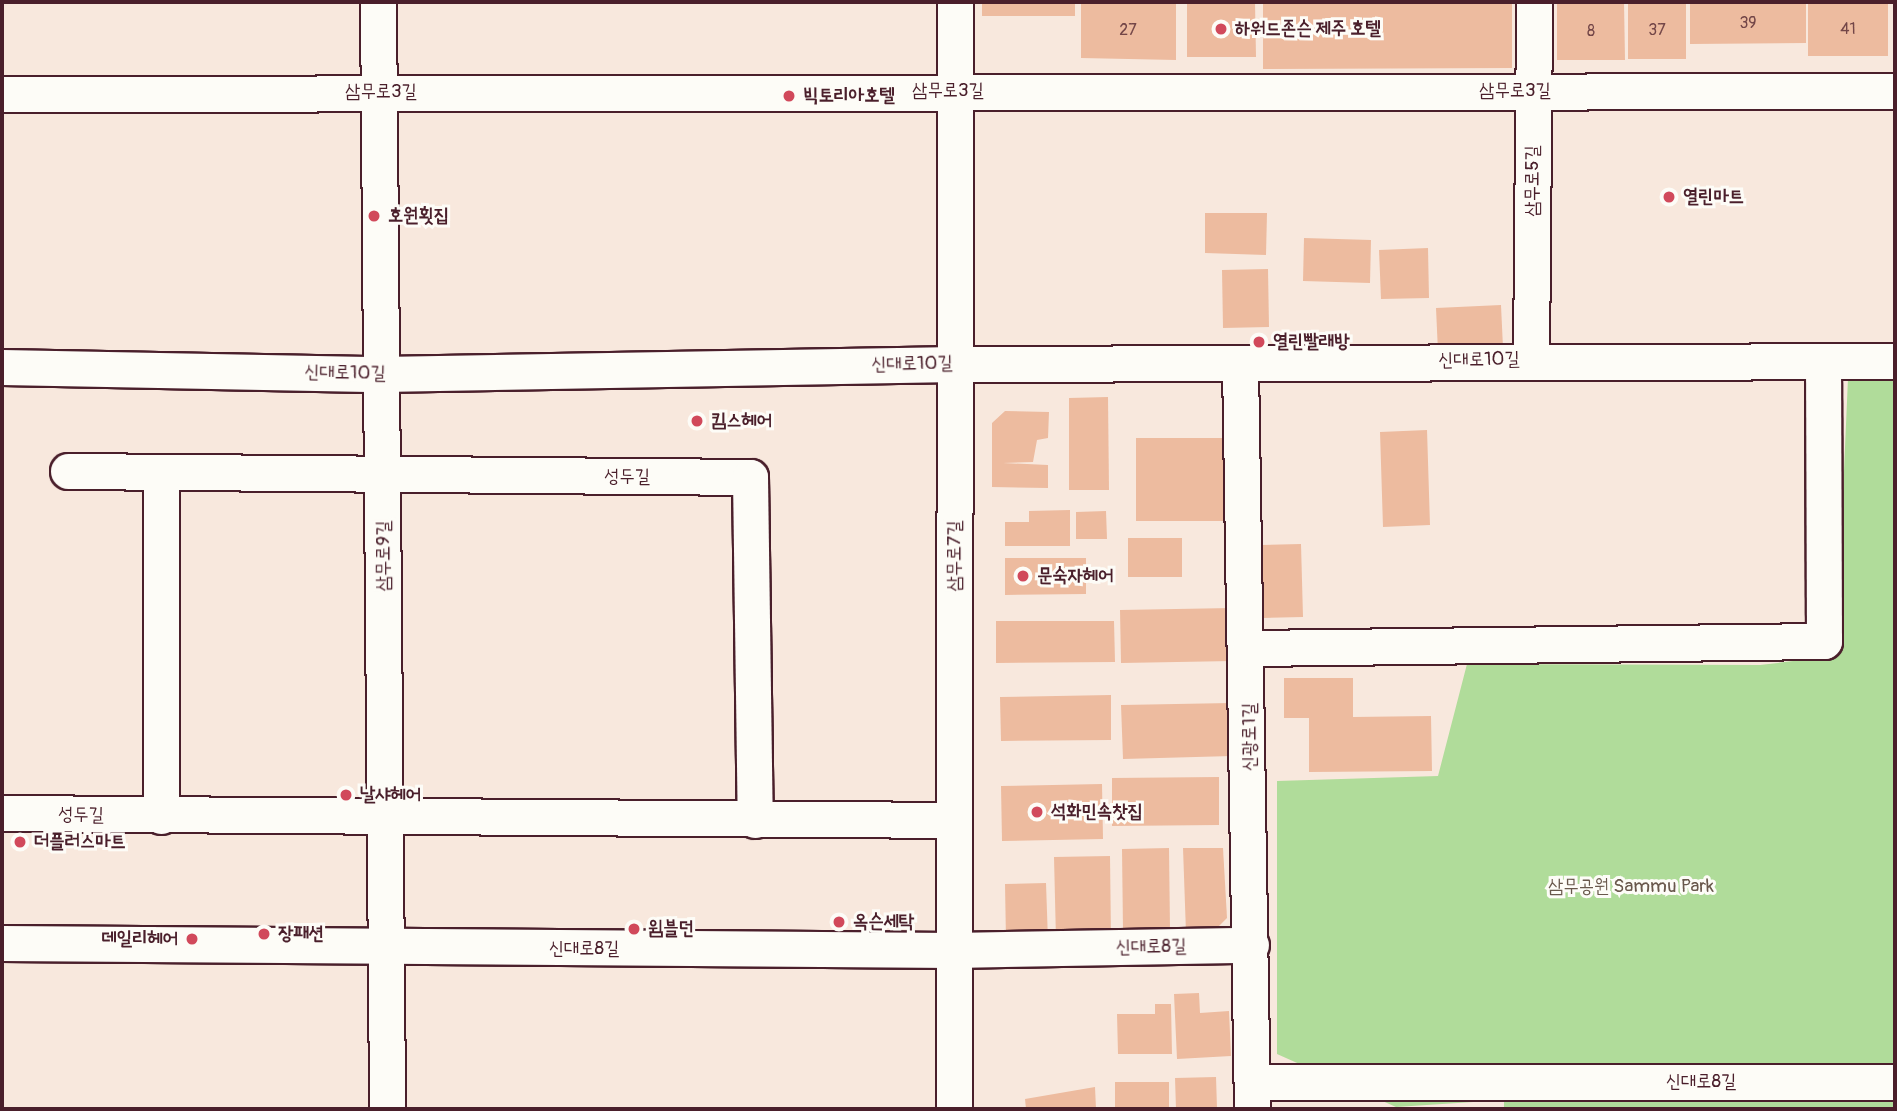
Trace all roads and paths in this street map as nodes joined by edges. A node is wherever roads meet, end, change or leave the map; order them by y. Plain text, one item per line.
1 (378, 2) edge
2 (955, 2) edge
3 (1534, 2) edge
4 (955, 91) junction
5 (1533, 91) junction
6 (1895, 91) edge
7 (379, 92) junction
8 (2, 94) edge
9 (1531, 359) junction
10 (1895, 361) edge
11 (1823, 362) junction
12 (956, 364) junction
13 (1240, 364) junction
14 (2, 367) edge
15 (381, 374) junction
16 (68, 471) dead end
17 (161, 472) junction
18 (384, 476) junction
19 (1250, 648) junction
20 (2, 813) edge
21 (161, 816) junction
22 (383, 820) junction
23 (755, 820) junction
24 (952, 820) junction
25 (2, 943) edge
26 (1251, 945) junction
27 (389, 949) junction
28 (953, 950) junction
29 (1895, 1082) edge
30 (1253, 1096) edge
31 (1479, 1096) edge
32 (387, 1109) edge
33 (954, 1109) edge

1 - 7 street, 삼무로9길
2 - 4 street, 삼무로7길
3 - 5 street, 삼무로5길
4 - 5 street, 삼무로3길
4 - 7 street, 삼무로3길
4 - 12 street, 삼무로7길
5 - 6 street, 삼무로3길
5 - 9 street, 삼무로5길
7 - 8 street, 삼무로3길
7 - 15 street, 삼무로9길
9 - 11 street, 신대로10길
9 - 13 street, 신대로10길
10 - 11 street, 신대로10길
11 - 19 street
12 - 13 street, 신대로10길
12 - 15 street, 신대로10길
12 - 24 street, 삼무로7길
13 - 19 street, 신광로1길
14 - 15 street, 신대로10길
15 - 18 street, 삼무로9길
16 - 17 street, 성두길
17 - 18 street, 성두길
17 - 21 street
18 - 22 street, 삼무로9길
18 - 23 street, 성두길
19 - 26 street, 신광로1길
20 - 21 street, 성두길
21 - 22 street, 성두길
22 - 23 street, 성두길
22 - 27 street, 삼무로9길
23 - 24 street, 성두길
24 - 28 street, 삼무로7길
25 - 27 street, 신대로8길
26 - 28 street, 신대로8길
26 - 30 street, 신광로1길
27 - 28 street, 신대로8길
27 - 32 street, 삼무로9길
28 - 33 street, 삼무로7길
29 - 31 street, 신대로8길
30 - 31 street, 신대로8길

